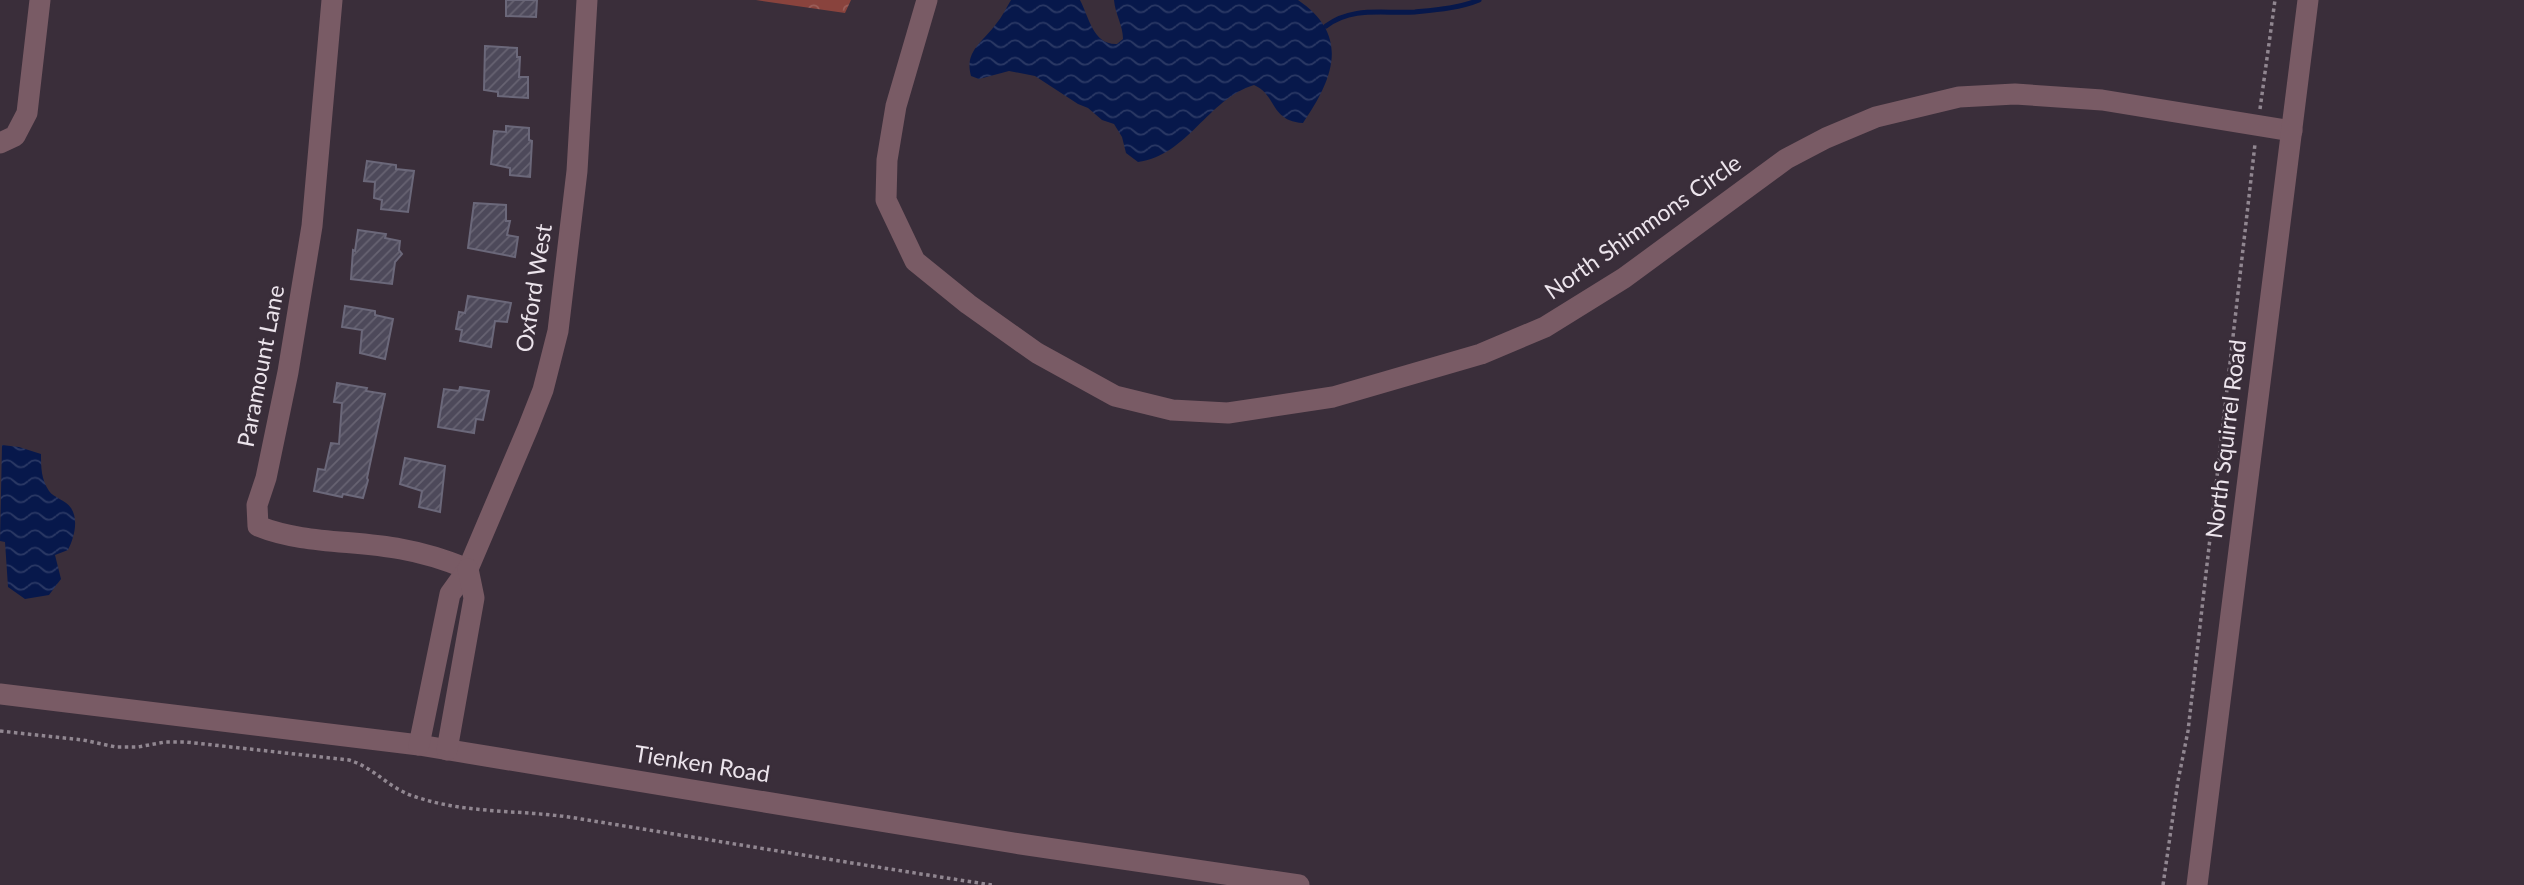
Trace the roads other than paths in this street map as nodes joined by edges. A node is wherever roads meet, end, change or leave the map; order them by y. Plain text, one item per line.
1 (40, 0) edge
2 (332, 0) edge
3 (587, 0) edge
4 (927, 0) edge
5 (2308, 0) edge
6 (2292, 131) junction
7 (8, 140) edge
8 (468, 569) junction
9 (0, 694) edge
10 (419, 745) junction
11 (447, 750) junction
12 (1299, 885) edge
13 (2197, 885) edge

1 - 7 street
2 - 8 street, Paramount Lane
3 - 8 street, Oxford West
4 - 6 street, North Shimmons Circle
5 - 6 street, North Squirrel Road
6 - 13 street, North Squirrel Road
8 - 10 street, Oxford West
8 - 11 street
9 - 10 street, Tienken Road
10 - 11 street, Tienken Road
11 - 12 street, Tienken Road

